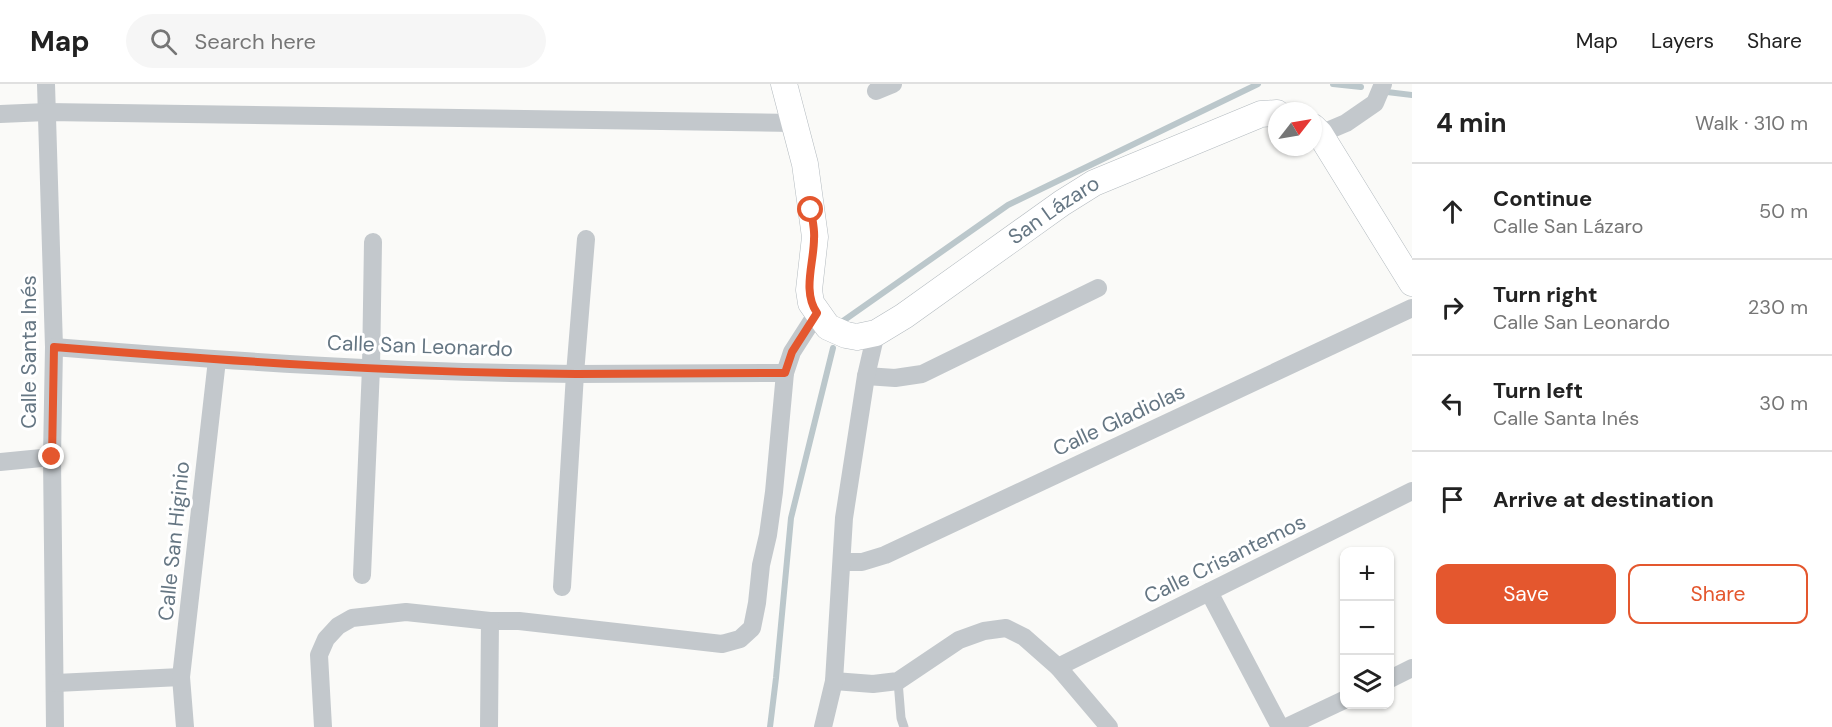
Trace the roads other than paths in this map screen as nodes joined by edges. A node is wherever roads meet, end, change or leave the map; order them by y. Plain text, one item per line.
1 (46, 84) edge
2 (784, 84) edge
3 (1383, 84) edge
4 (47, 112) junction
5 (1268, 113) edge
6 (0, 114) edge
7 (795, 123) junction
8 (1322, 129) edge
9 (1322, 140) edge
10 (586, 239) dead end
11 (373, 242) dead end
12 (1412, 283) edge
13 (1098, 288) dead end
14 (1412, 308) edge
15 (831, 325) junction
16 (876, 333) junction
17 (54, 347) junction
18 (217, 360) junction
19 (371, 368) junction
20 (785, 373) junction
21 (574, 374) junction
22 (867, 376) junction
23 (52, 457) junction
24 (0, 462) edge
25 (1412, 491) edge
26 (842, 562) junction
27 (362, 574) dead end
28 (562, 587) dead end
29 (1209, 592) junction
30 (490, 621) junction
31 (1058, 667) junction
32 (1412, 668) edge
33 (181, 677) junction
34 (1394, 677) edge
35 (834, 681) junction
36 (898, 681) junction
37 (56, 683) junction
38 (1340, 702) edge
39 (55, 727) edge
40 (185, 727) edge
41 (323, 727) edge
42 (489, 727) edge
43 (824, 727) edge
44 (904, 727) edge
45 (1109, 727) edge
46 (1280, 727) edge
47 (1287, 727) edge

1 - 4 street, Calle Santa Inés
2 - 7 main road
3 - 8 street
4 - 6 street
4 - 7 street
4 - 17 street, Calle Santa Inés
5 - 16 main road, San Lázaro
7 - 15 main road
9 - 12 main road
10 - 21 street
11 - 19 street
13 - 22 street
14 - 26 street, Calle Gladiolas
15 - 16 main road, San Lázaro
15 - 20 street
16 - 22 street
17 - 18 street, Calle San Leonardo
17 - 23 street, Calle Santa Inés
18 - 19 street, Calle San Leonardo
18 - 33 street, Calle San Higinio
19 - 21 street, Calle San Leonardo
19 - 27 street
20 - 21 street, Calle San Leonardo
20 - 30 street
21 - 28 street
22 - 26 street
23 - 24 street
23 - 37 street, Calle Santa Inés
25 - 29 street, Calle Crisantemos
26 - 35 street
29 - 31 street, Calle Crisantemos
29 - 46 street
30 - 41 street
30 - 42 street
31 - 36 street
31 - 45 street
32 - 34 street
33 - 37 street
33 - 40 street, Calle San Higinio
35 - 36 street
35 - 43 street
36 - 44 lane
37 - 39 street, Calle Santa Inés
38 - 47 street

